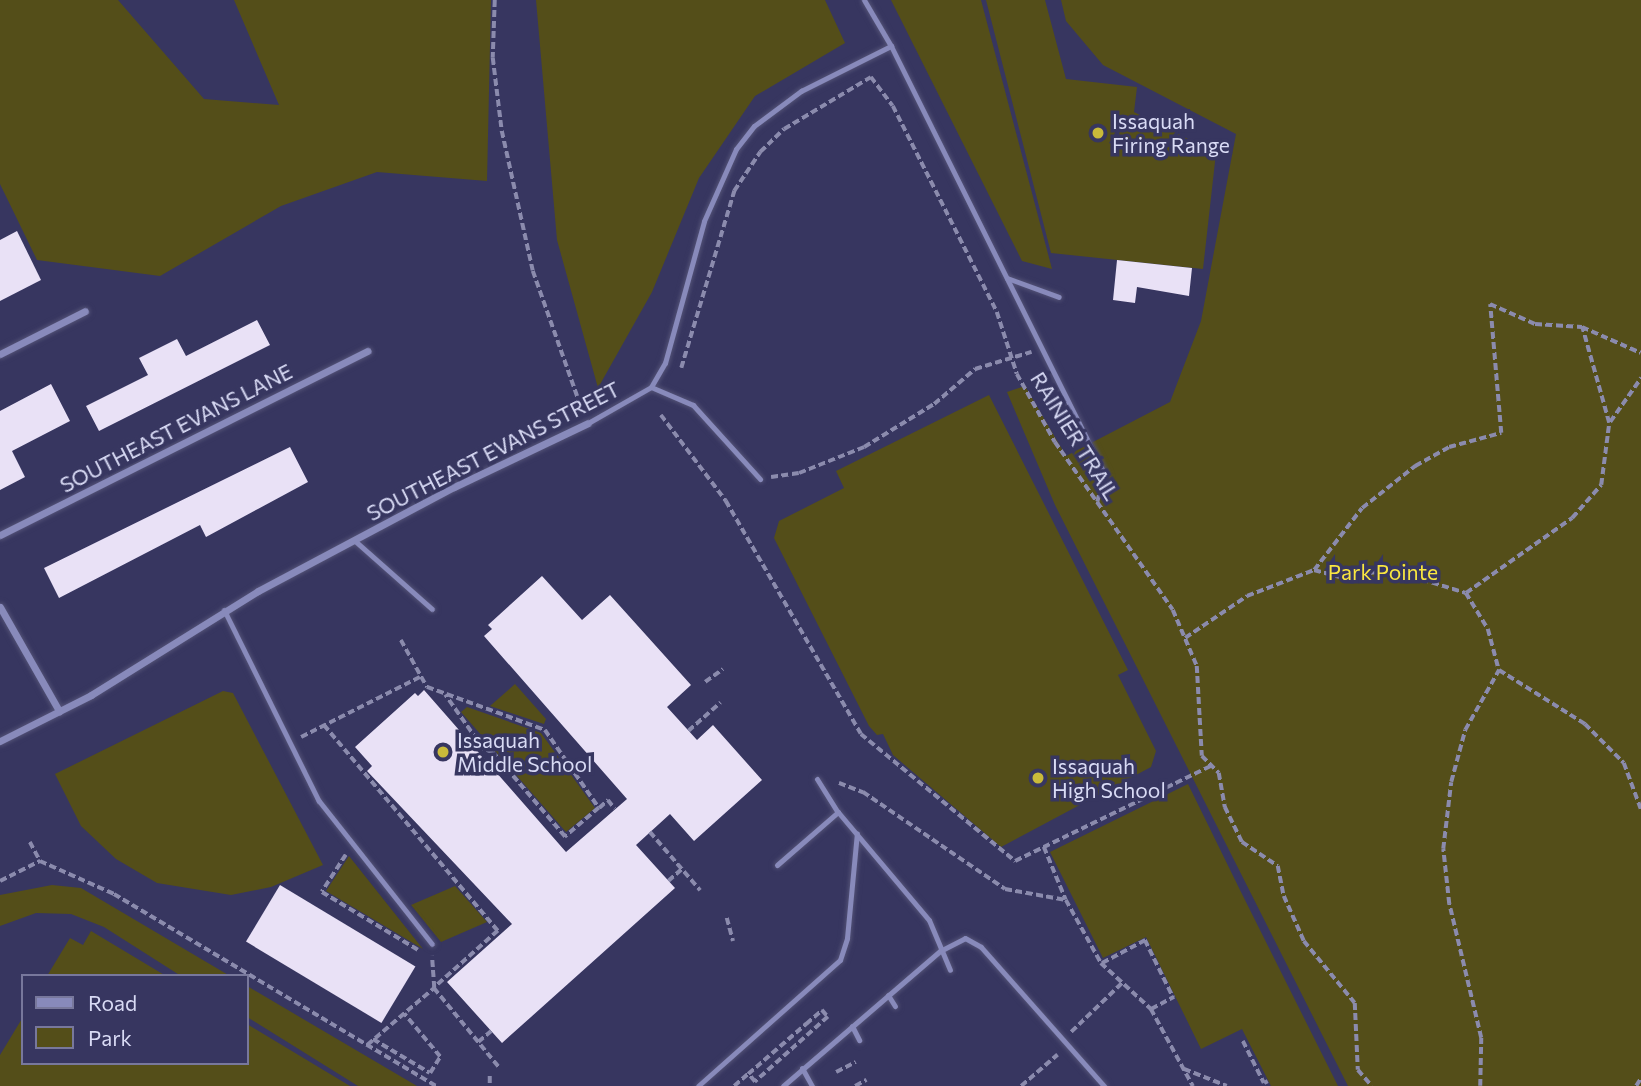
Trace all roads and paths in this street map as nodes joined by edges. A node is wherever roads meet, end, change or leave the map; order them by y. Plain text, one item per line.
1 (495, 0) edge
2 (864, 0) edge
3 (891, 46) junction
4 (1007, 278) junction
5 (1059, 298) dead end
6 (85, 311) dead end
7 (1582, 327) junction
8 (1040, 348) junction
9 (368, 351) dead end
10 (1641, 353) edge
11 (0, 355) edge
12 (1013, 359) junction
13 (681, 368) dead end
14 (1641, 378) edge
15 (651, 387) junction
16 (576, 396) dead end
17 (661, 415) dead end
18 (588, 423) joint
19 (1609, 423) junction
20 (1105, 476) dead end
21 (760, 479) joint
22 (0, 535) edge
23 (354, 540) junction
24 (1314, 570) junction
25 (1466, 593) junction
26 (0, 607) edge
27 (432, 609) dead end
28 (224, 610) junction
29 (1185, 638) junction
30 (401, 640) dead end
31 (723, 669) dead end
32 (1499, 670) junction
33 (420, 677) junction
34 (705, 682) dead end
35 (446, 695) junction
36 (720, 703) dead end
37 (59, 711) junction
38 (324, 725) junction
39 (688, 731) dead end
40 (0, 741) edge
41 (290, 743) junction
42 (1212, 766) junction
43 (817, 779) dead end
44 (839, 783) dead end
45 (599, 808) junction
46 (615, 809) dead end
47 (1641, 809) edge
48 (838, 812) junction
49 (650, 832) dead end
50 (857, 833) junction
51 (30, 842) dead end
52 (353, 844) junction
53 (1044, 847) junction
54 (40, 861) junction
55 (777, 865) dead end
56 (682, 869) junction
57 (0, 881) edge
58 (668, 881) dead end
59 (700, 890) dead end
60 (1066, 900) junction
61 (1076, 905) dead end
62 (1070, 908) junction
63 (727, 918) dead end
64 (733, 941) dead end
65 (432, 944) joint
66 (940, 951) junction
67 (432, 958) junction
68 (1101, 963) junction
69 (950, 970) dead end
70 (1124, 981) junction
71 (433, 988) junction
72 (888, 995) junction
73 (895, 1006) dead end
74 (1151, 1009) junction
75 (404, 1014) junction
76 (852, 1026) junction
77 (491, 1031) dead end
78 (1070, 1034) dead end
79 (373, 1040) junction
80 (859, 1040) dead end
81 (1243, 1041) dead end
82 (478, 1042) junction
83 (367, 1045) junction
84 (1057, 1055) dead end
85 (856, 1062) dead end
86 (499, 1067) dead end
87 (802, 1068) junction
88 (1184, 1069) junction
89 (836, 1072) dead end
90 (748, 1074) junction
91 (490, 1076) dead end
92 (1641, 1078) edge
93 (866, 1080) dead end
94 (436, 1086) edge
95 (490, 1086) edge
96 (698, 1086) edge
97 (734, 1086) edge
98 (783, 1086) edge
99 (812, 1086) edge
100 (855, 1086) edge
101 (1021, 1086) edge
102 (1104, 1086) edge
103 (1193, 1086) edge
104 (1227, 1086) edge
105 (1258, 1086) edge
106 (1371, 1086) edge
107 (1480, 1086) edge
108 (1636, 1086) edge

1 - 16 path
2 - 3 lane
3 - 4 lane
3 - 15 lane, SOUTHEAST EVANS STREET
4 - 5 lane
4 - 8 lane
6 - 11 street
7 - 10 path
7 - 19 path
7 - 24 path
8 - 12 path
8 - 20 lane
9 - 22 street, SOUTHEAST EVANS LANE
12 - 13 path, RAINIER TRAIL
12 - 21 path
12 - 29 path, RAINIER TRAIL
14 - 19 path
15 - 18 lane, SOUTHEAST EVANS STREET
15 - 21 lane
17 - 53 path
18 - 23 street, SOUTHEAST EVANS STREET
19 - 25 path
23 - 27 lane
23 - 28 street, SOUTHEAST EVANS STREET
24 - 25 path
24 - 29 path
25 - 32 path
26 - 37 street
28 - 37 street, SOUTHEAST EVANS STREET
28 - 41 lane
29 - 42 path, RAINIER TRAIL
30 - 33 path
31 - 34 path
32 - 47 path
32 - 107 path
33 - 35 path
33 - 38 path
35 - 45 path
35 - 45 path
36 - 39 path
37 - 40 street, SOUTHEAST EVANS STREET
38 - 41 path
38 - 71 path
41 - 52 lane
42 - 53 path
42 - 106 path, RAINIER TRAIL
43 - 48 lane
44 - 60 path
45 - 46 path
48 - 50 lane
48 - 55 lane
49 - 56 path
50 - 66 lane
50 - 96 lane
51 - 54 path
52 - 65 lane
52 - 67 path
53 - 60 path
54 - 57 path
54 - 83 path
56 - 58 path
56 - 59 path
60 - 62 path
61 - 62 path
62 - 68 path
63 - 64 path
65 - 67 path
66 - 69 lane
66 - 72 lane
66 - 102 lane
67 - 71 path
68 - 70 path
68 - 74 path
70 - 74 path
70 - 78 path
71 - 75 path
71 - 82 path
72 - 73 lane
72 - 76 lane
74 - 88 path
75 - 79 path
75 - 79 path
76 - 80 lane
76 - 87 lane
77 - 82 path
79 - 83 path
81 - 105 path
82 - 86 path
83 - 94 path
84 - 101 path
85 - 89 path
87 - 98 lane
87 - 99 lane
88 - 103 path
88 - 104 path
90 - 90 path
90 - 97 path
91 - 95 path
92 - 108 path
93 - 100 path

